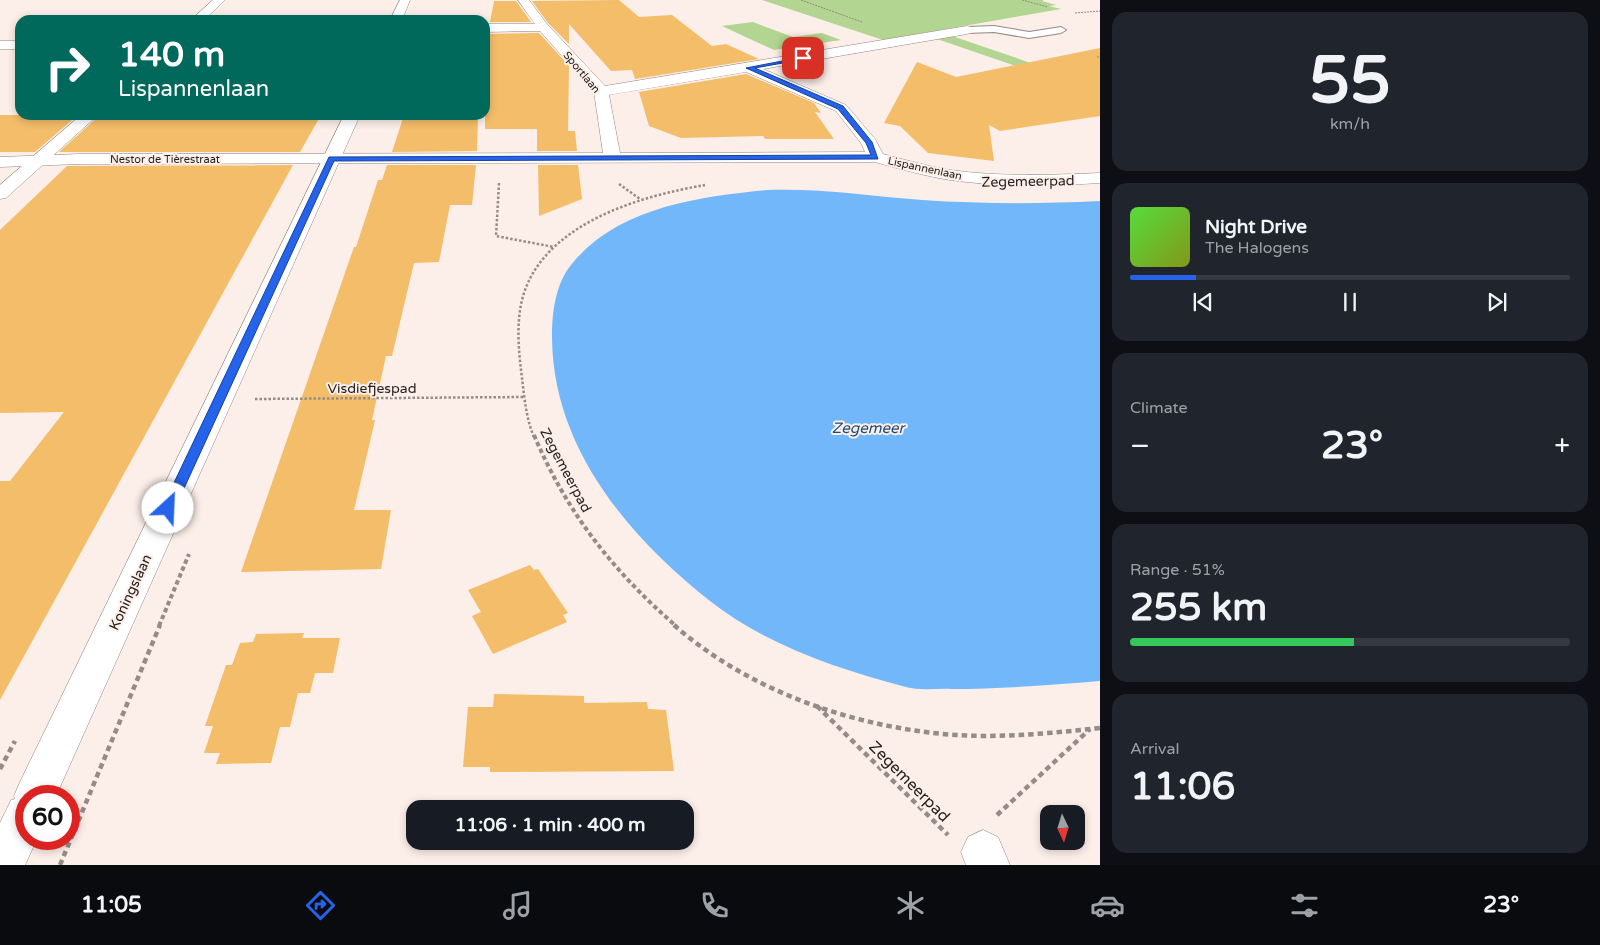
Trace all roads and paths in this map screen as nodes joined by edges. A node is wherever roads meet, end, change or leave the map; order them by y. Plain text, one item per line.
1 (220, 0) edge
2 (405, 0) edge
3 (523, 0) edge
4 (801, 0) edge
5 (203, 15) edge
6 (398, 15) edge
7 (542, 27) junction
8 (490, 28) edge
9 (967, 30) joint
10 (1061, 30) dead end
11 (912, 39) junction
12 (0, 45) edge
13 (15, 45) edge
14 (749, 68) junction
15 (601, 91) junction
16 (84, 120) edge
17 (350, 120) edge
18 (612, 157) junction
19 (876, 157) junction
20 (331, 158) junction
21 (39, 159) junction
22 (0, 162) edge
23 (499, 176) dead end
24 (1100, 178) edge
25 (711, 184) dead end
26 (0, 194) edge
27 (554, 247) junction
28 (524, 397) junction
29 (219, 399) junction
30 (816, 706) junction
31 (1100, 728) edge
32 (1090, 729) junction
33 (40, 785) edge
34 (15, 839) edge
35 (986, 858) edge
36 (3, 865) edge

1 - 5 street
2 - 6 street
3 - 7 street, Sportlaan
4 - 11 path
7 - 8 street
7 - 15 street, Sportlaan
9 - 10 lane
9 - 11 street
11 - 14 street
12 - 13 street
14 - 15 street
14 - 19 street
15 - 18 street, Sportlaan
16 - 21 street
17 - 20 street, Koningslaan
18 - 19 street, Lispannenlaan
18 - 20 street, Lispannenlaan
19 - 24 street, Lispannenlaan
20 - 21 street, Nestor de Tièrestraat
20 - 29 street, Koningslaan
21 - 22 street, Nestor de Tièrestraat
21 - 26 street
23 - 27 path
25 - 27 path, Zegemeerpad
27 - 28 path, Zegemeerpad
28 - 29 path, Visdiefjespad
28 - 30 path, Zegemeerpad
29 - 33 street, Koningslaan
30 - 32 path, Zegemeerpad
30 - 35 path, Zegemeerpad
31 - 32 path, Zegemeerpad
32 - 35 path, Zegemeerpad
34 - 36 street

